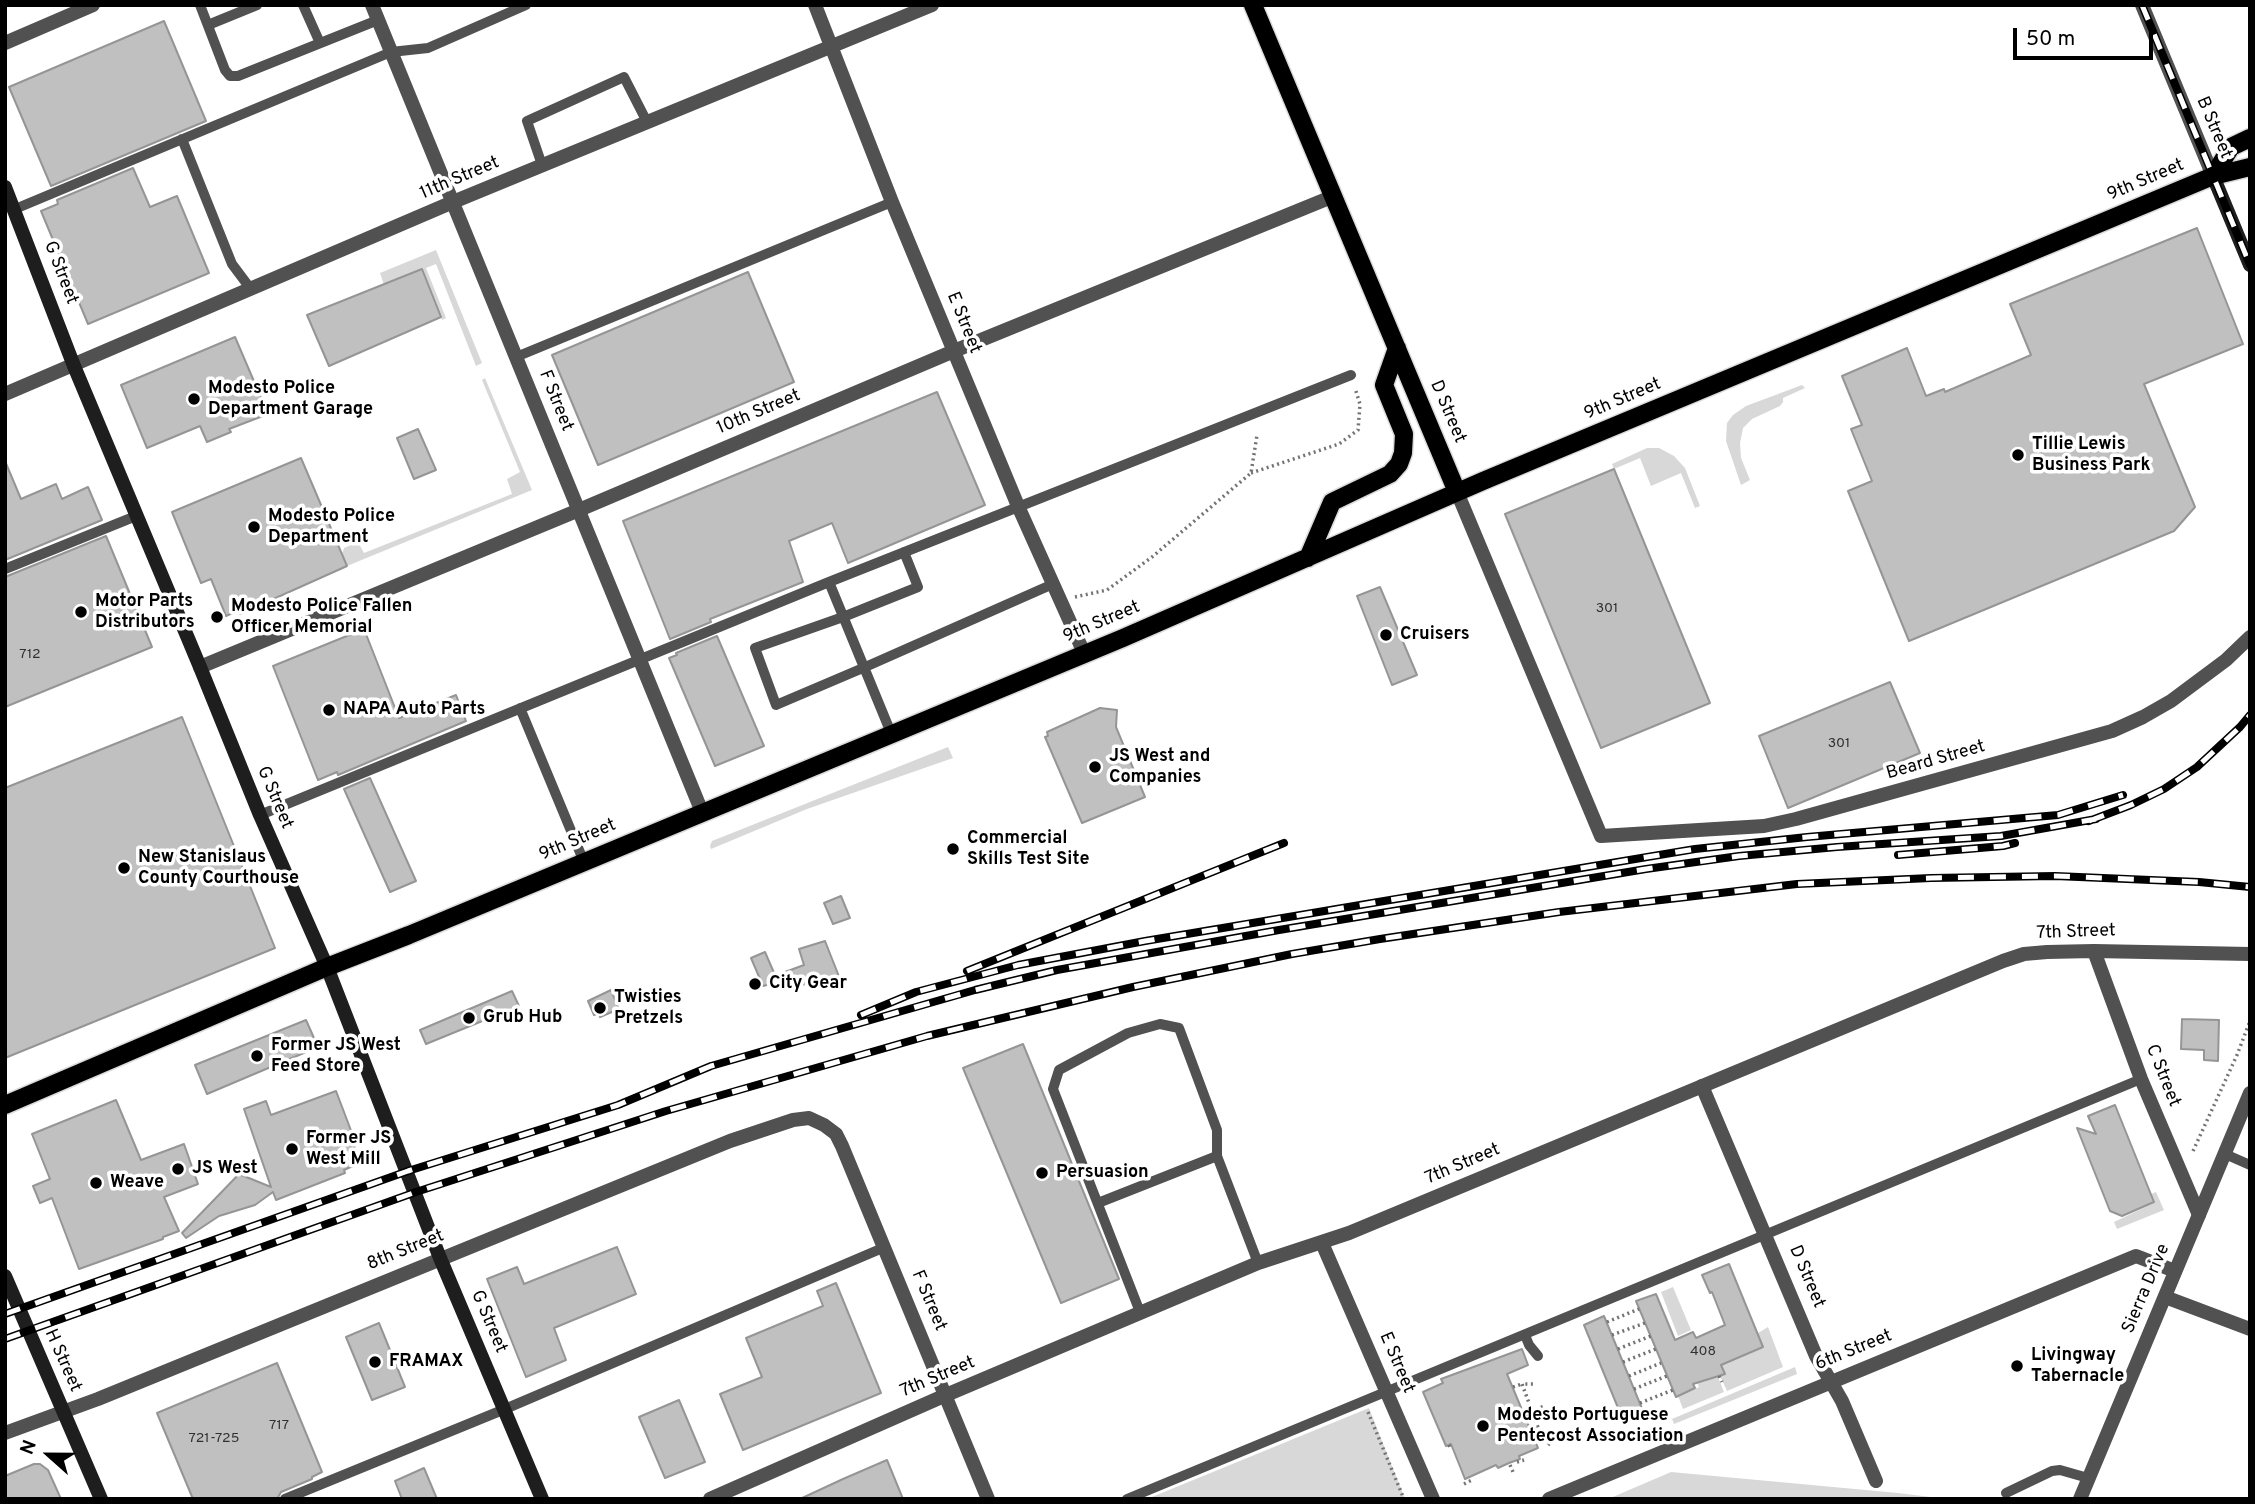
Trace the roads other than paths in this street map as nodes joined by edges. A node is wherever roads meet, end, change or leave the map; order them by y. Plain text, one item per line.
1 (93, 5) edge
2 (200, 5) edge
3 (257, 5) edge
4 (303, 5) edge
5 (372, 5) edge
6 (526, 5) edge
7 (815, 5) edge
8 (932, 5) edge
9 (1254, 5) edge
10 (2142, 5) edge
11 (378, 20) junction
12 (208, 25) junction
13 (5, 43) edge
14 (320, 43) junction
15 (832, 45) junction
16 (391, 52) junction
17 (647, 122) junction
18 (2250, 138) edge
19 (182, 139) junction
20 (542, 165) junction
21 (2250, 167) edge
22 (2213, 176) junction
23 (5, 187) edge
24 (1334, 196) junction
25 (453, 202) junction
26 (892, 202) junction
27 (15, 209) junction
28 (2250, 265) edge
29 (250, 288) junction
30 (1397, 348) junction
31 (954, 351) junction
32 (516, 357) junction
33 (74, 366) junction
34 (1351, 375) road end
35 (5, 394) edge
36 (1457, 492) junction
37 (1018, 506) junction
38 (579, 510) junction
39 (136, 516) junction
40 (904, 552) junction
41 (1308, 558) junction
42 (5, 569) edge
43 (829, 582) junction
44 (1053, 584) junction
45 (843, 617) junction
46 (2250, 637) edge
47 (1084, 653) junction
48 (639, 659) junction
49 (200, 667) junction
50 (863, 668) junction
51 (520, 708) junction
52 (891, 733) junction
53 (702, 812) junction
54 (260, 815) junction
55 (1601, 836) joint
56 (583, 862) junction
57 (2094, 951) junction
58 (2250, 954) edge
59 (327, 967) junction
60 (2141, 1079) junction
61 (1702, 1086) junction
62 (2250, 1093) edge
63 (5, 1104) edge
64 (824, 1125) joint
65 (2225, 1154) junction
66 (1217, 1156) junction
67 (2250, 1164) edge
68 (1098, 1203) junction
69 (2199, 1214) junction
70 (1766, 1235) junction
71 (1322, 1243) junction
72 (885, 1247) junction
73 (440, 1258) junction
74 (1258, 1263) junction
75 (2175, 1271) junction
76 (5, 1276) edge
77 (2165, 1297) junction
78 (1140, 1312) junction
79 (2250, 1329) edge
80 (1525, 1335) junction
81 (1538, 1356) dead end
82 (1831, 1382) junction
83 (1388, 1392) junction
84 (946, 1395) junction
85 (505, 1409) junction
86 (63, 1411) junction
87 (5, 1433) edge
88 (2088, 1478) junction
89 (1876, 1481) dead end
90 (2006, 1493) dead end
91 (101, 1499) edge
92 (285, 1499) edge
93 (542, 1499) edge
94 (710, 1499) edge
95 (988, 1499) edge
96 (1127, 1499) edge
97 (1433, 1499) edge
98 (1549, 1499) edge
99 (2080, 1499) edge

1 - 13 street
2 - 12 lane
3 - 12 lane
4 - 14 lane
5 - 11 street, F Street
6 - 16 lane
7 - 15 street, E Street
8 - 15 street, 11th Street
9 - 24 main road, D Street
10 - 22 street, B Street
11 - 14 lane
11 - 16 street, F Street
12 - 14 lane
15 - 17 street, 11th Street
15 - 26 street, E Street
16 - 19 lane
16 - 25 street, F Street
17 - 20 street, 11th Street
17 - 20 lane
18 - 22 main road, 9th Street
19 - 27 lane
19 - 29 lane
20 - 25 street, 11th Street
21 - 22 main road, 9th Street
22 - 28 main road, B Street
22 - 36 main road, 9th Street
23 - 27 main road, G Street
24 - 30 main road, D Street
24 - 31 street, 10th Street
25 - 29 street, 11th Street
25 - 32 street, F Street
26 - 31 street, E Street
26 - 32 lane
27 - 33 main road, G Street
29 - 33 street, 11th Street
30 - 36 main road, D Street
30 - 41 main road
31 - 37 street, E Street
31 - 38 street, 10th Street
32 - 38 street, F Street
33 - 35 street, 11th Street
33 - 39 main road, G Street
34 - 37 lane
36 - 41 main road, 9th Street
36 - 55 street, D Street
37 - 40 lane
37 - 44 street, E Street
38 - 48 street, F Street
38 - 49 street, 10th Street
39 - 42 lane
39 - 49 main road, G Street
40 - 43 lane
40 - 45 lane
41 - 47 main road, 9th Street
43 - 45 lane
43 - 48 lane
44 - 47 street, E Street
44 - 50 lane
45 - 50 lane
45 - 50 lane
46 - 55 street, Beard Street
47 - 52 main road, 9th Street
48 - 51 lane
48 - 53 street, F Street
49 - 54 main road, G Street
50 - 52 lane
51 - 54 lane
51 - 56 lane
52 - 53 main road, 9th Street
53 - 56 main road, 9th Street
54 - 59 main road, G Street
56 - 59 main road, 9th Street
57 - 58 street, 7th Street
57 - 60 street, C Street
57 - 61 street, 7th Street
59 - 63 main road, 9th Street
59 - 73 main road, G Street
60 - 69 street, C Street
60 - 70 lane
61 - 70 street, D Street
61 - 71 street, 7th Street
62 - 65 street, Sierra Drive
64 - 72 street, F Street
64 - 73 street, 8th Street
65 - 67 lane
65 - 69 street, Sierra Drive
66 - 68 lane
66 - 68 lane
66 - 74 lane
68 - 78 lane
69 - 75 street, Sierra Drive
70 - 80 lane
70 - 82 street, D Street
71 - 74 street, 7th Street
71 - 83 street, E Street
72 - 84 street, F Street
72 - 85 lane
73 - 85 main road, G Street
73 - 86 street, 8th Street
74 - 78 street, 7th Street
75 - 77 street, Sierra Drive
75 - 82 street, 6th Street
76 - 86 main road, H Street
77 - 79 street
77 - 88 street, Sierra Drive
78 - 84 street, 7th Street
80 - 81 lane
80 - 83 lane
82 - 89 street, D Street
82 - 98 street, 6th Street
83 - 96 lane
83 - 97 street, E Street
84 - 94 street, 7th Street
84 - 95 street, F Street
85 - 92 lane
85 - 93 main road, G Street
86 - 87 street, 8th Street
86 - 91 main road, H Street
88 - 90 lane
88 - 99 street, Sierra Drive

